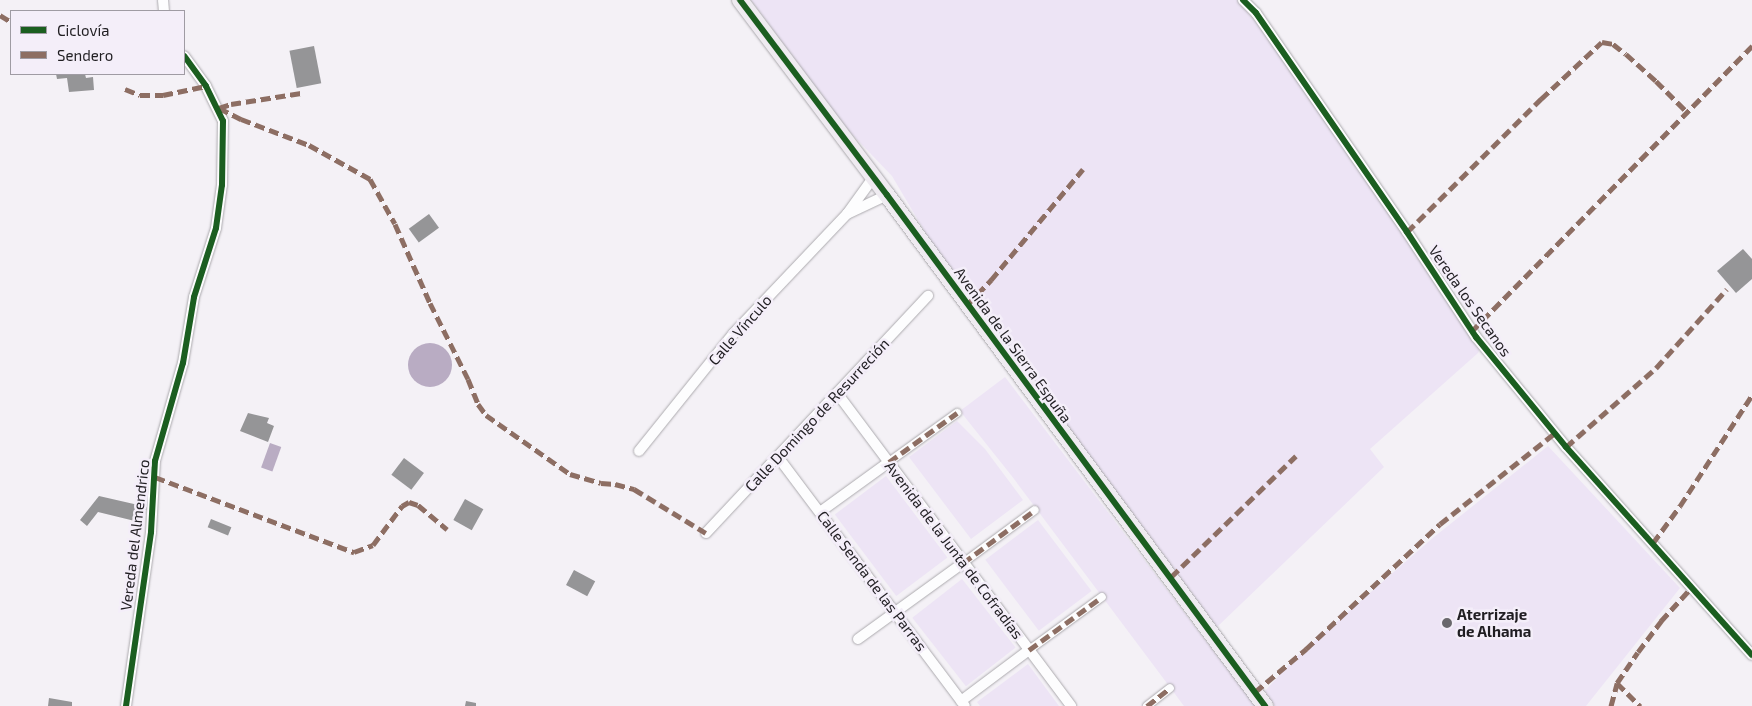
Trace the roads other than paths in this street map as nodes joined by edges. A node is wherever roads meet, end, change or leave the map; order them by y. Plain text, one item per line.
1 (740, 0) edge
2 (1244, 0) edge
3 (185, 57) edge
4 (873, 178) junction
5 (887, 195) junction
6 (847, 214) junction
7 (926, 247) junction
8 (928, 296) dead end
9 (837, 393) junction
10 (957, 413) dead end
11 (639, 451) dead end
12 (778, 457) junction
13 (889, 462) junction
14 (1035, 510) dead end
15 (820, 512) junction
16 (706, 533) dead end
17 (963, 563) junction
18 (1102, 597) dead end
19 (895, 612) junction
20 (858, 639) dead end
21 (1029, 650) junction
22 (1752, 655) edge
23 (1170, 688) dead end
24 (963, 703) edge
25 (126, 706) edge
26 (1071, 706) edge
27 (1147, 706) edge
28 (1265, 706) edge

1 - 4 main road, Avenida de la Sierra Espuña
2 - 22 street, Vereda los Secanos
3 - 25 street, Vereda del Almendrico
4 - 5 main road, Avenida de la Sierra Espuña
4 - 6 street, Calle Vínculo
4 - 7 main road, Avenida de la Sierra Espuña
5 - 6 street, Calle Vínculo
5 - 7 main road, Avenida de la Sierra Espuña
6 - 11 street, Calle Vínculo
7 - 28 main road, Avenida de la Sierra Espuña
8 - 9 street, Calle Domingo de Resurreción
9 - 12 street, Calle Domingo de Resurreción
9 - 13 street, Avenida de la Junta de Cofradías
10 - 13 street
12 - 15 street, Calle Senda de las Parras
12 - 16 street, Calle Domingo de Resurreción
13 - 15 street
13 - 17 street, Avenida de la Junta de Cofradías
14 - 17 street
15 - 19 street, Calle Senda de las Parras
17 - 19 street
17 - 21 street, Avenida de la Junta de Cofradías
18 - 21 street
19 - 20 street
19 - 24 street, Calle Senda de las Parras
21 - 24 street
21 - 26 street, Avenida de la Junta de Cofradías
23 - 27 street

